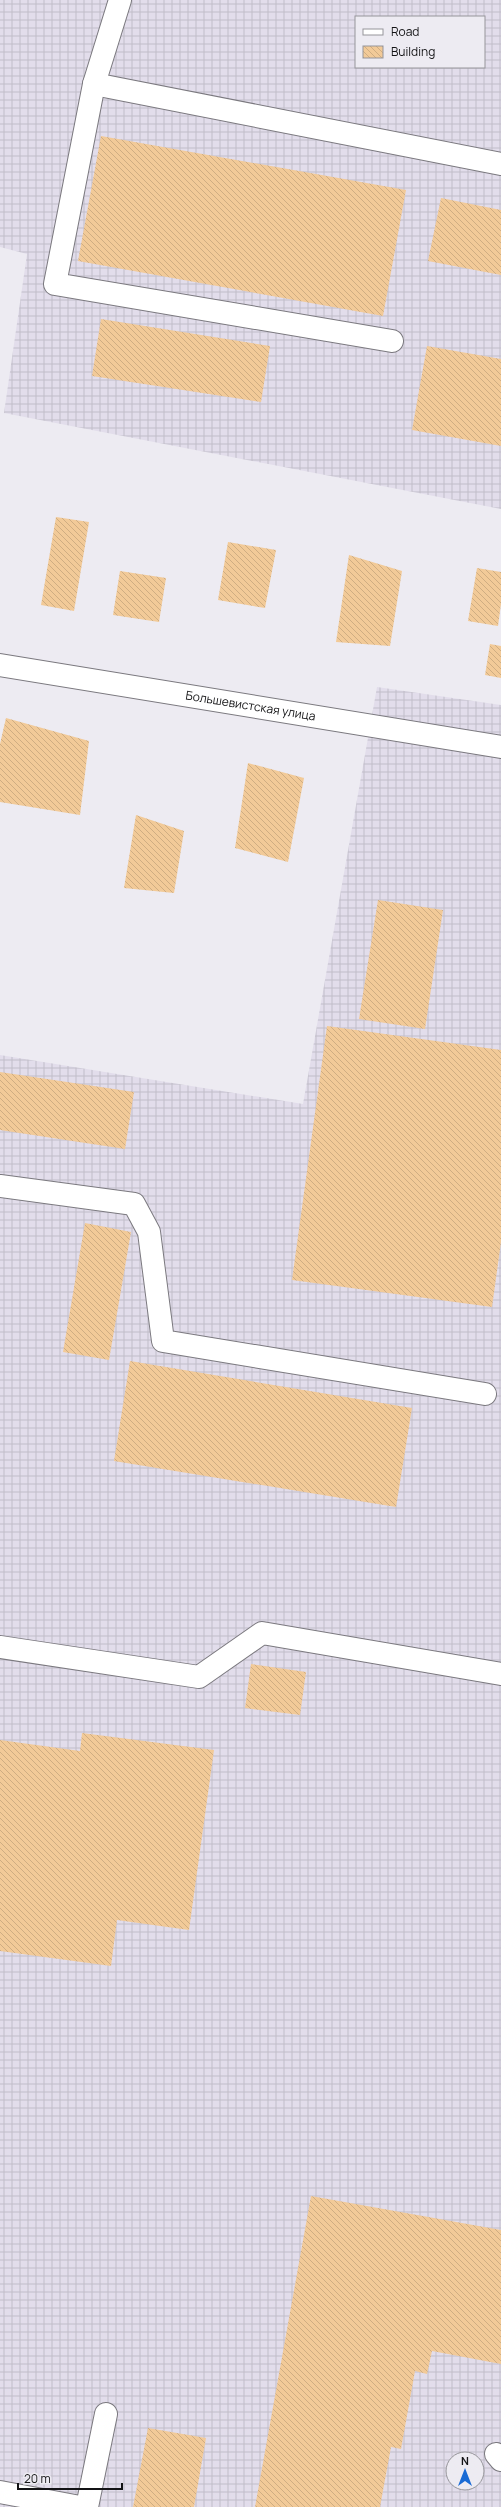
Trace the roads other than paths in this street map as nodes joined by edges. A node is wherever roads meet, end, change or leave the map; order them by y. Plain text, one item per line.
1 (120, 0) edge
2 (94, 84) junction
3 (501, 164) edge
4 (392, 341) dead end
5 (0, 665) edge
6 (501, 747) edge
7 (0, 1186) edge
8 (484, 1394) dead end
9 (0, 1647) edge
10 (501, 1674) edge
11 (106, 2414) dead end
12 (0, 2492) edge
13 (80, 2507) edge
14 (87, 2507) edge

1 - 2 street
2 - 3 street
2 - 4 street
5 - 6 street, Большевистская улица
7 - 8 street
9 - 10 street
11 - 14 street
12 - 13 street

